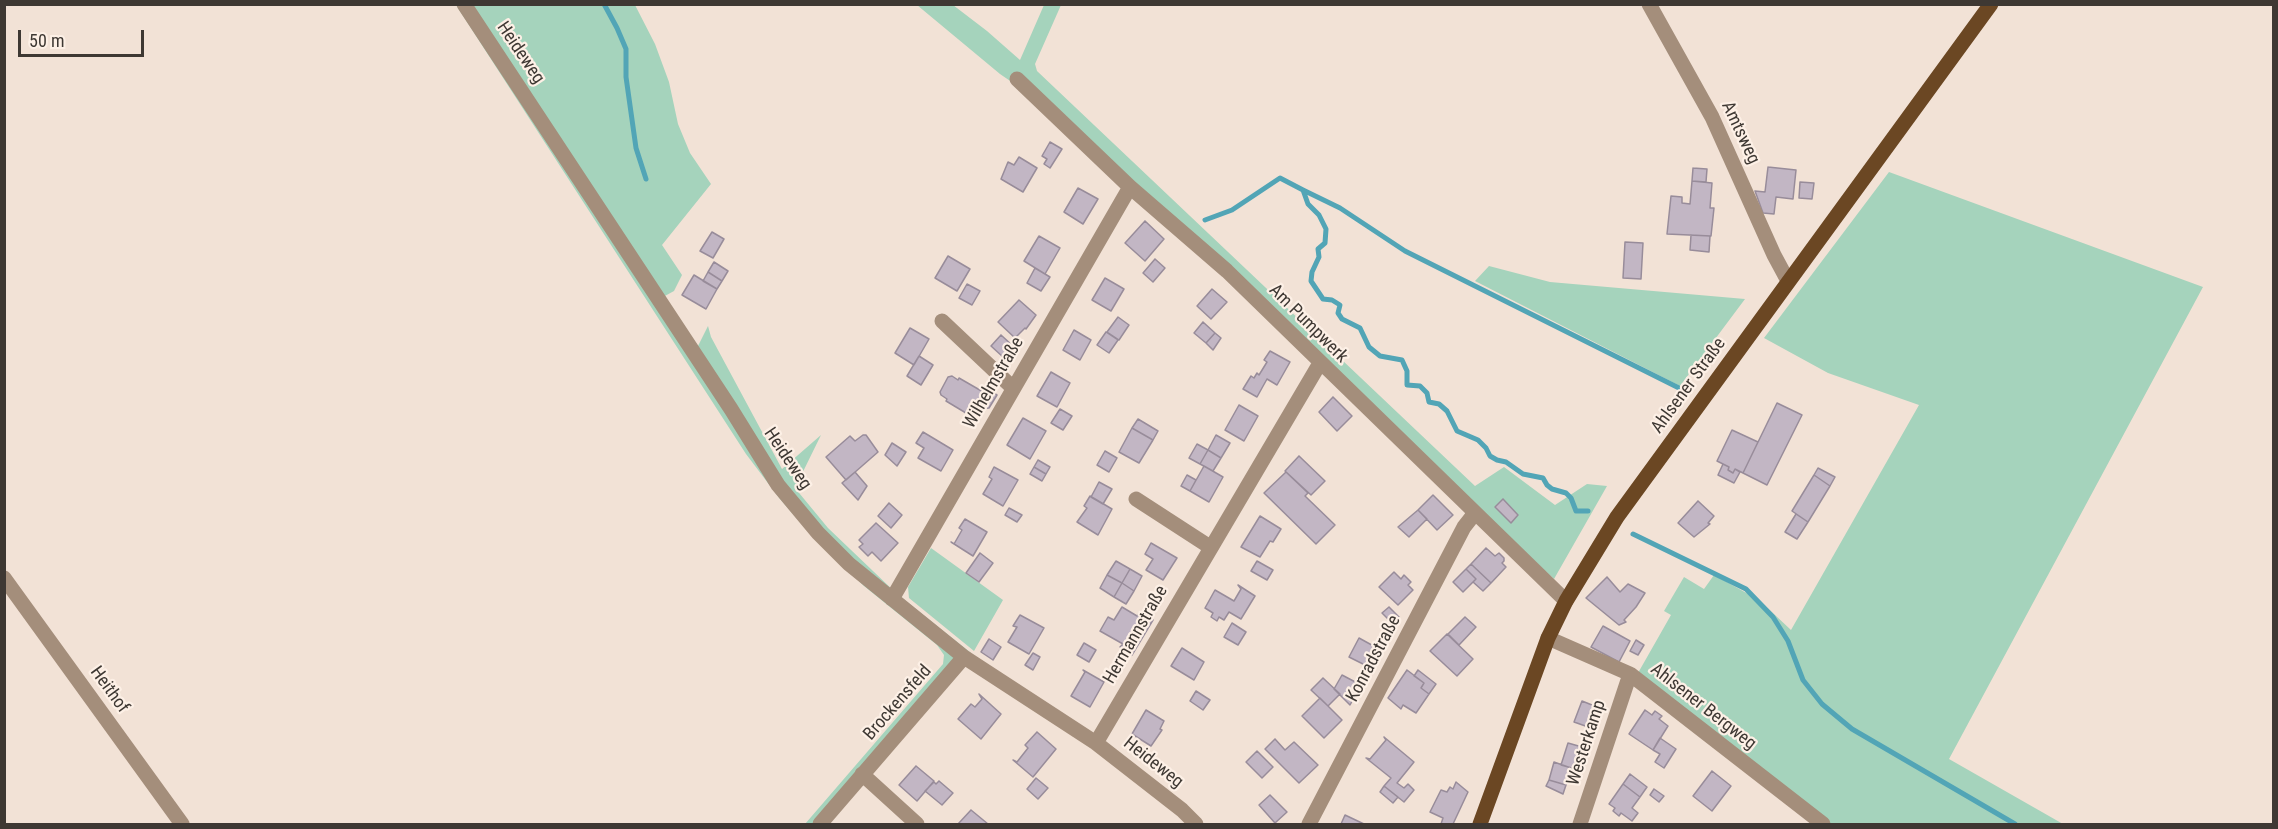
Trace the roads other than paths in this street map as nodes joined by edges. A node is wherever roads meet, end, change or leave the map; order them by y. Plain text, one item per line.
1 (464, 4) edge
2 (1649, 4) edge
3 (1991, 4) edge
4 (1017, 79) dead end
5 (1130, 187) junction
6 (1788, 281) junction
7 (942, 321) dead end
8 (1320, 363) junction
9 (1013, 388) junction
10 (1136, 499) dead end
11 (1475, 513) junction
12 (1210, 546) junction
13 (4, 578) edge
14 (892, 599) junction
15 (1566, 601) junction
16 (1548, 638) junction
17 (964, 657) junction
18 (1630, 674) junction
19 (1096, 743) junction
20 (862, 774) junction
21 (182, 825) edge
22 (820, 825) edge
23 (917, 825) edge
24 (1196, 825) edge
25 (1309, 825) edge
26 (1480, 825) edge
27 (1580, 825) edge
28 (1822, 825) edge

1 - 14 street, Heideweg
2 - 6 street, Amtsweg
3 - 6 main road, Ahlsener Straße
4 - 5 street, Am Pumpwerk
5 - 8 street, Am Pumpwerk
5 - 9 street, Wilhelmstraße
6 - 15 main road, Ahlsener Straße
7 - 9 street
8 - 11 street, Am Pumpwerk
8 - 12 street, Hermannstraße
9 - 14 street, Wilhelmstraße
10 - 12 street
11 - 15 street, Am Pumpwerk
11 - 25 street, Konradstraße
12 - 19 street, Hermannstraße
13 - 21 street, Heithof
14 - 17 street, Heideweg
15 - 16 main road, Ahlsener Straße
16 - 18 street, Ahlsener Bergweg
16 - 26 main road, Ahlsener Straße
17 - 19 street, Heideweg
17 - 20 street, Brockensfeld
18 - 27 street, Westerkamp
18 - 28 street, Ahlsener Bergweg
19 - 24 street, Heideweg
20 - 22 street, Brockensfeld
20 - 23 street

